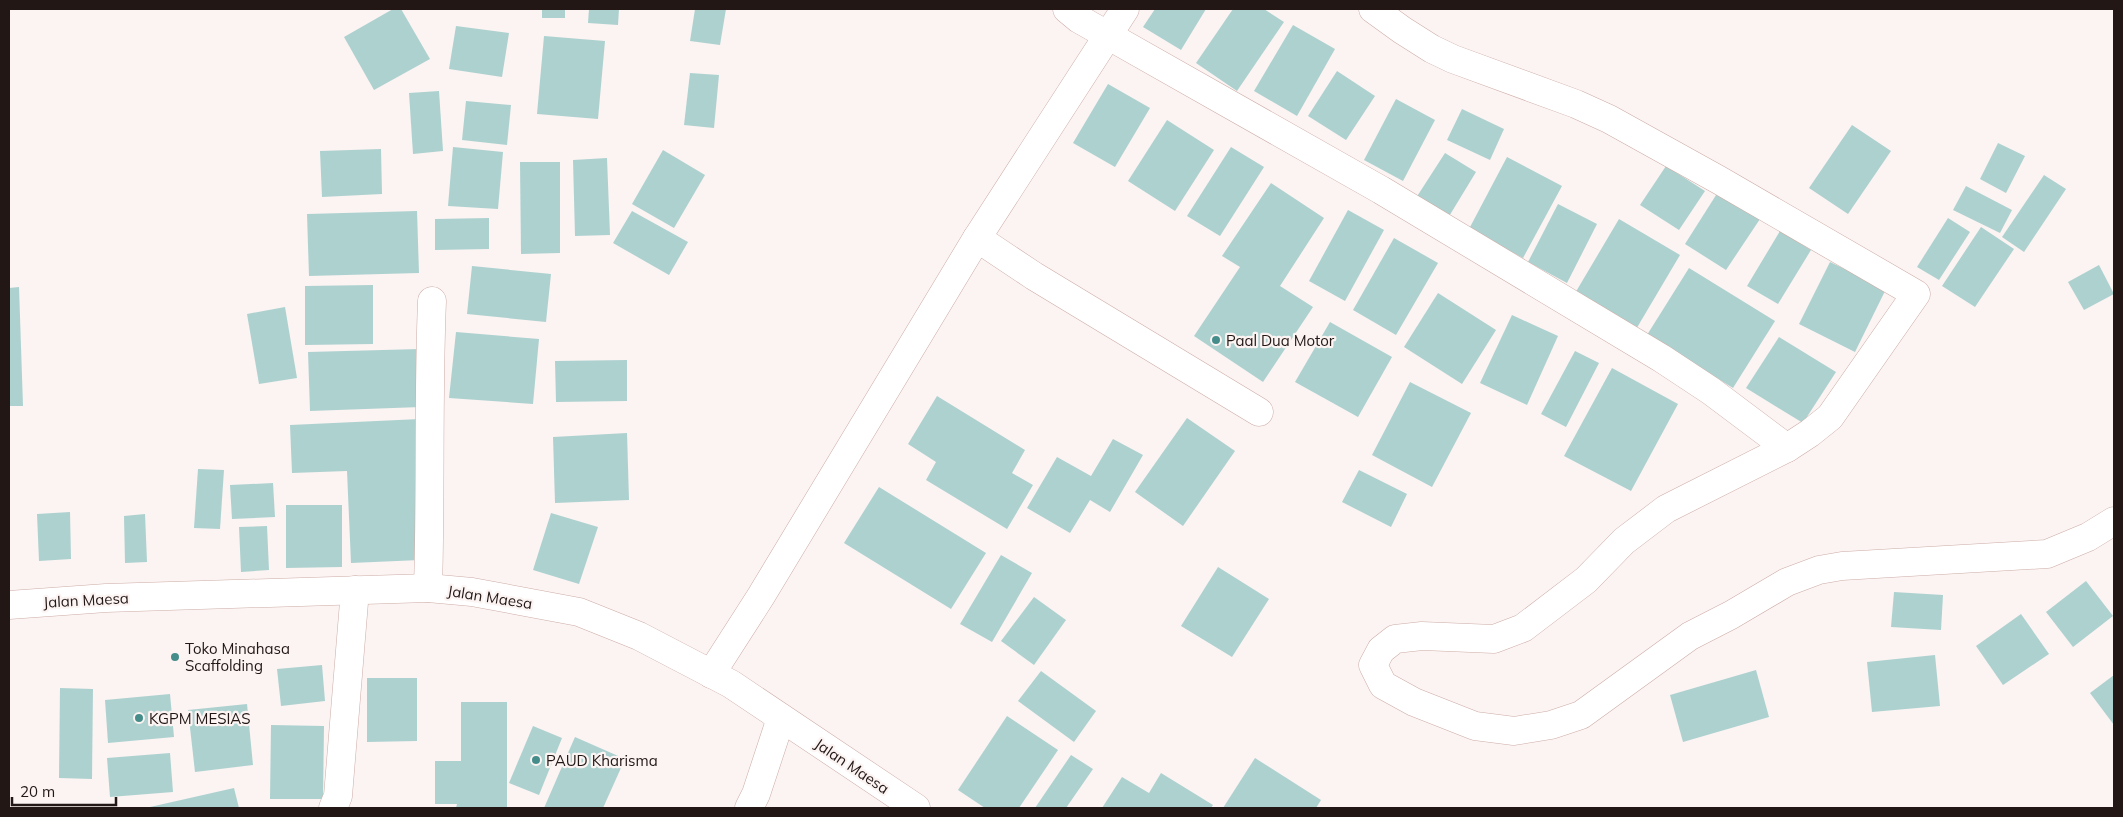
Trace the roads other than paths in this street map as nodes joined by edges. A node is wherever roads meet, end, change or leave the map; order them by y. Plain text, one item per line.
1 (1067, 9) edge
2 (1125, 9) edge
3 (1373, 9) edge
4 (1108, 35) junction
5 (977, 238) junction
6 (432, 301) dead end
7 (1259, 412) dead end
8 (1787, 448) junction
9 (2114, 521) edge
10 (428, 588) junction
11 (355, 590) junction
12 (9, 605) edge
13 (711, 674) junction
14 (781, 718) junction
15 (333, 808) edge
16 (749, 808) edge
17 (916, 808) edge

1 - 4 street
2 - 4 street
3 - 8 street
4 - 5 street
4 - 8 street
5 - 7 street
5 - 13 street
6 - 10 street
8 - 9 street
10 - 11 street, Jalan Maesa
10 - 13 street, Jalan Maesa
11 - 12 street, Jalan Maesa
11 - 15 street
13 - 14 street, Jalan Maesa
14 - 16 street
14 - 17 street, Jalan Maesa

